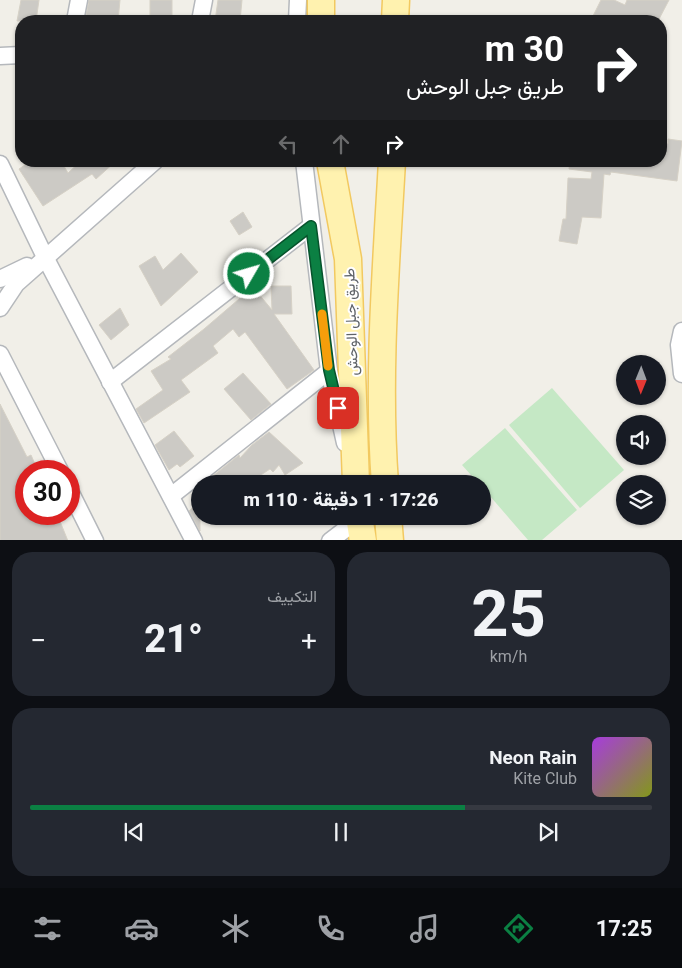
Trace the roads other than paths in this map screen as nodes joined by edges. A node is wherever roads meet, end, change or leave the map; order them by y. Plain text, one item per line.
1 (79, 0) edge
2 (204, 0) edge
3 (298, 0) edge
4 (321, 0) edge
5 (396, 0) edge
6 (76, 15) edge
7 (201, 15) edge
8 (297, 15) edge
9 (321, 15) edge
10 (396, 15) edge
11 (15, 55) edge
12 (0, 56) edge
13 (0, 164) edge
14 (148, 167) edge
15 (305, 167) edge
16 (331, 167) edge
17 (392, 167) edge
18 (311, 226) junction
19 (45, 257) junction
20 (0, 279) edge
21 (2, 302) edge
22 (682, 331) edge
23 (0, 354) edge
24 (329, 370) junction
25 (682, 374) edge
26 (110, 382) junction
27 (54, 460) edge
28 (353, 475) edge
29 (355, 475) edge
30 (384, 475) edge
31 (170, 496) junction
32 (80, 511) edge
33 (361, 525) edge
34 (389, 525) edge
35 (95, 540) edge
36 (194, 540) edge
37 (330, 540) edge
38 (390, 540) edge

1 - 6 street
2 - 7 street
3 - 8 street
4 - 9 main road
5 - 10 main road
11 - 12 street
13 - 19 street
14 - 19 street
15 - 18 street, طريق جبل الوحش
16 - 29 main road, طريق جبل الوحش
17 - 30 main road, طريق جبل الوحش
18 - 24 street, طريق جبل الوحش
18 - 26 street
19 - 20 street
19 - 21 street
19 - 26 street
22 - 25 street
23 - 27 street
24 - 28 street, طريق جبل الوحش
24 - 31 street
26 - 31 street
31 - 36 street
32 - 35 street
33 - 37 street
34 - 38 main road

